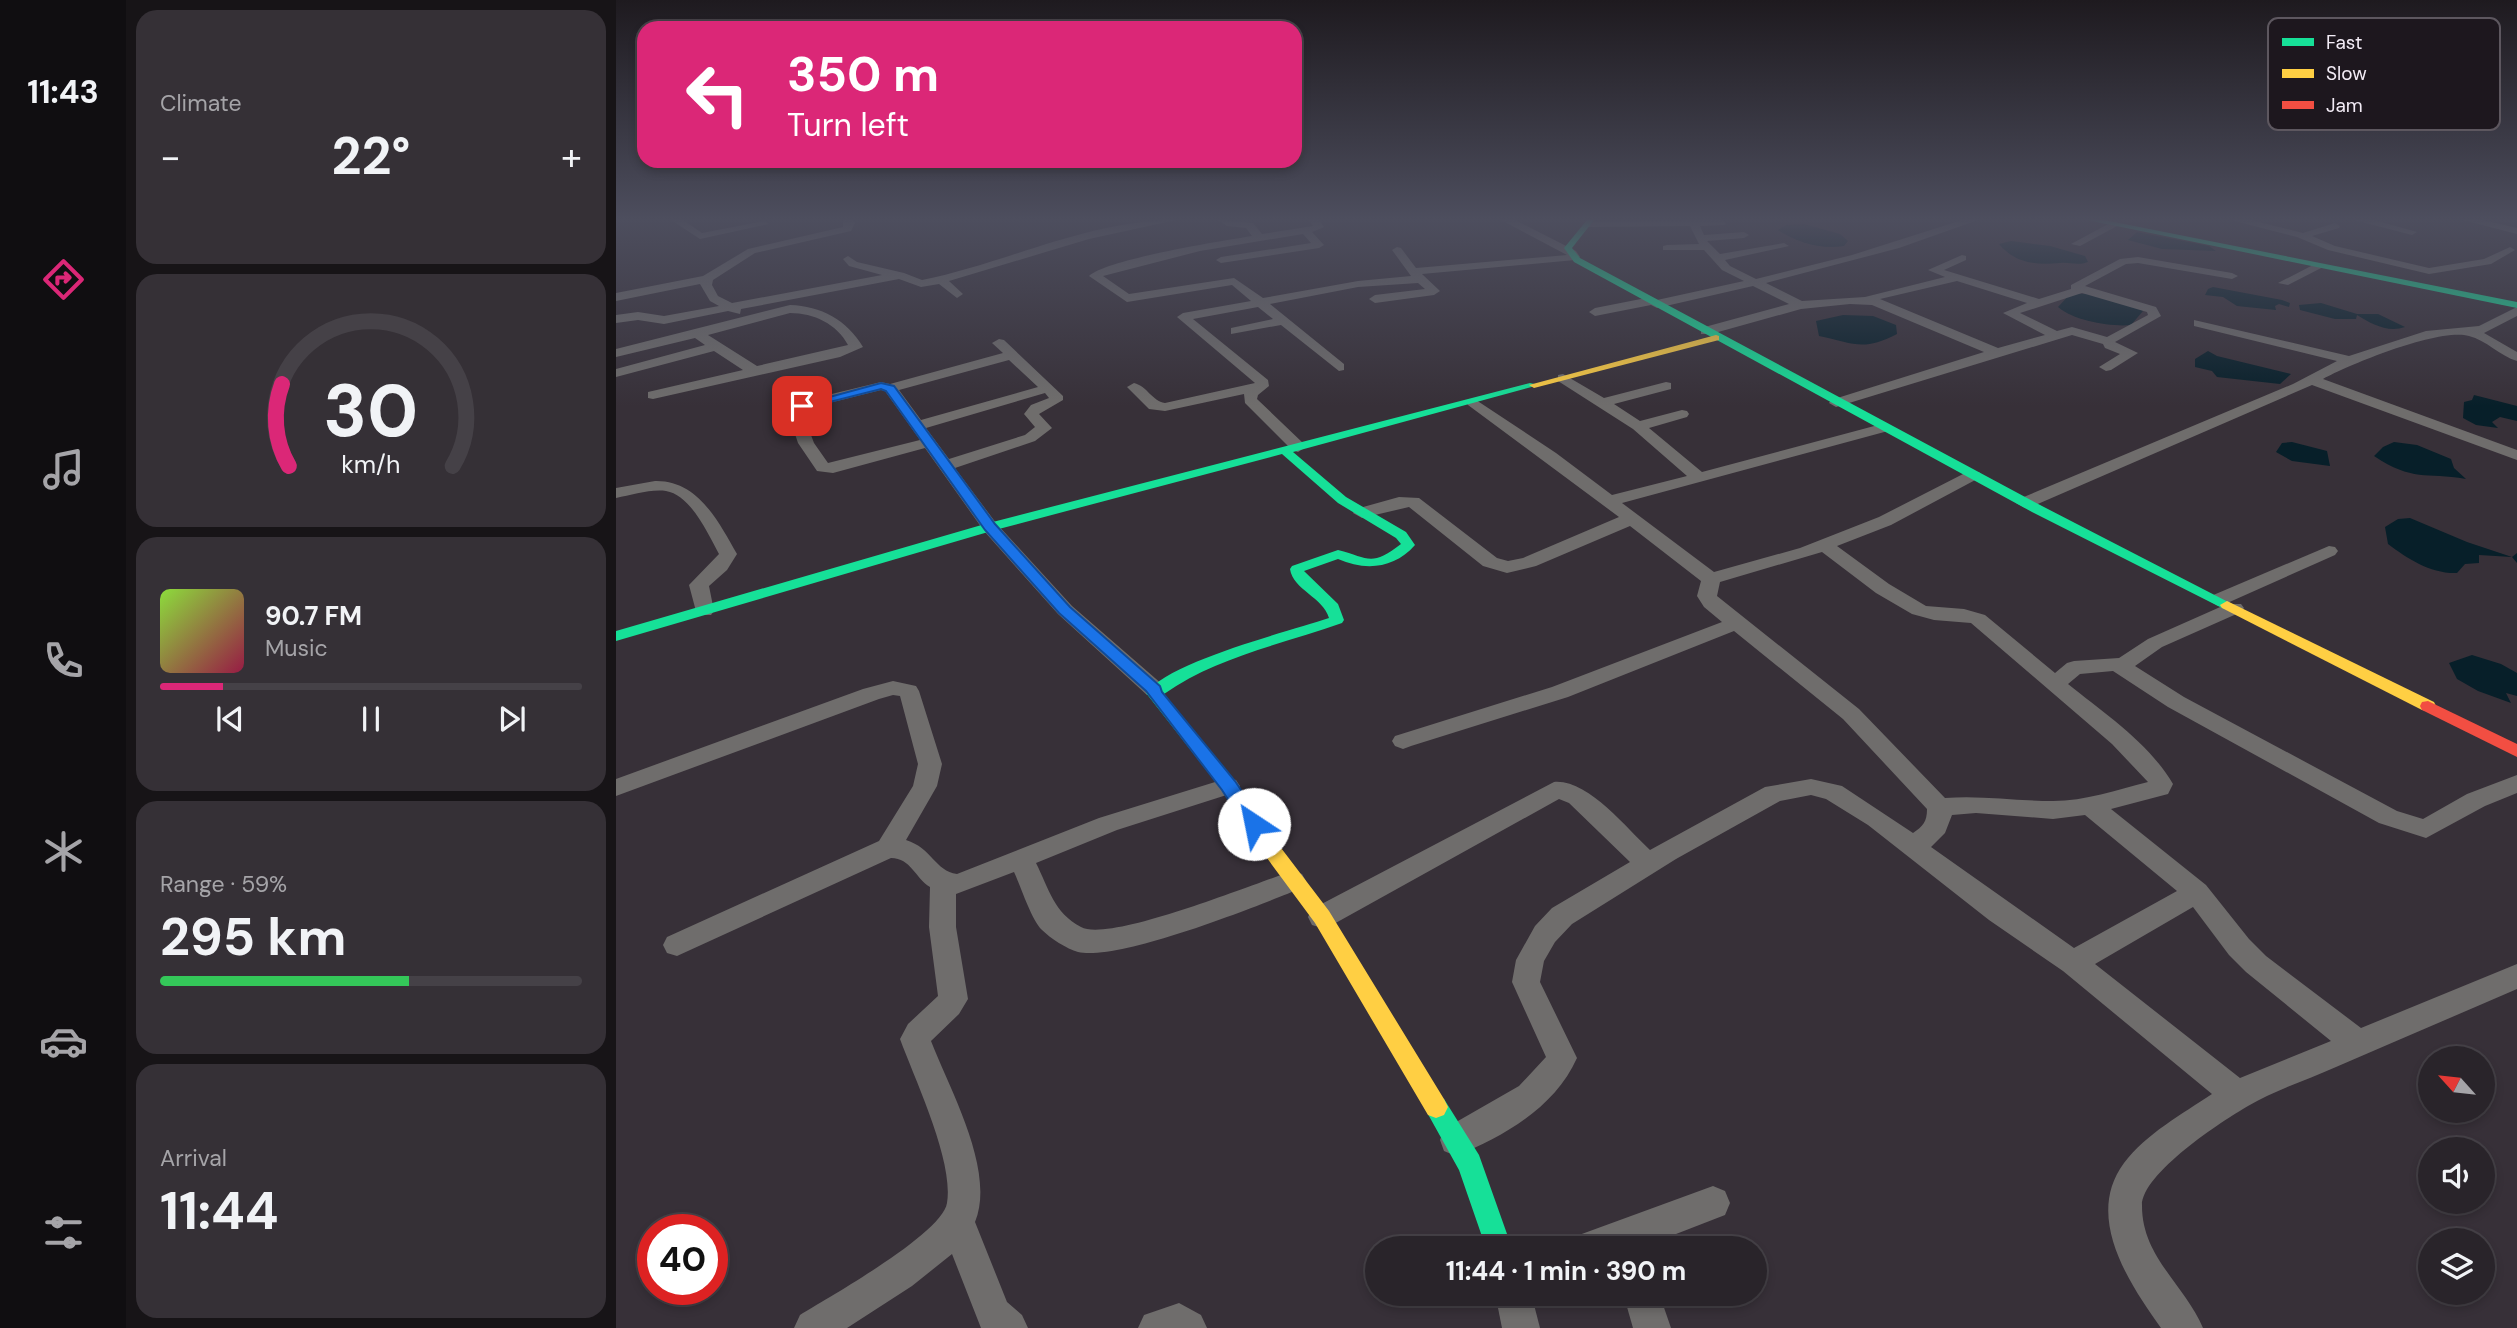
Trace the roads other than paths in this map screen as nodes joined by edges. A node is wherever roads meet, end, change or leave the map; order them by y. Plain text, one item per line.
1 (692, 282) edge
2 (707, 282) edge
3 (863, 282) edge
4 (916, 282) edge
5 (963, 282) edge
6 (967, 282) edge
7 (1104, 282) edge
8 (1224, 282) edge
9 (1237, 282) edge
10 (1373, 282) edge
11 (1424, 282) edge
12 (1619, 282) edge
13 (1755, 282) joint
14 (1938, 282) edge
15 (1971, 282) edge
16 (2085, 282) edge
17 (2400, 282) edge
18 (2422, 282) edge
19 (2420, 286) junction
20 (949, 287) junction
21 (2079, 290) junction
22 (616, 297) edge
23 (1375, 299) dead end
24 (1868, 300) junction
25 (1261, 302) junction
26 (1654, 303) junction
27 (2039, 303) junction
28 (1800, 305) junction
29 (2517, 305) edge
30 (729, 307) junction
31 (2517, 311) edge
32 (1595, 312) dead end
33 (616, 319) edge
34 (747, 320) junction
35 (1284, 321) junction
36 (2198, 323) dead end
37 (2468, 330) junction
38 (1236, 331) dead end
39 (697, 334) junction
40 (1711, 334) junction
41 (2057, 336) junction
42 (2108, 341) junction
43 (999, 343) dead end
44 (717, 346) junction
45 (616, 353) edge
46 (2000, 354) junction
47 (1012, 355) junction
48 (2517, 357) edge
49 (2349, 360) junction
50 (1339, 367) dead end
51 (2106, 367) dead end
52 (618, 368) edge
53 (755, 371) junction
54 (1563, 378) junction
55 (2312, 380) junction
56 (1262, 386) junction
57 (1666, 386) dead end
58 (1134, 387) dead end
59 (890, 388) junction
60 (1048, 388) junction
61 (653, 395) dead end
62 (1472, 402) junction
63 (1601, 403) junction
64 (1836, 403) junction
65 (1682, 414) dead end
66 (916, 426) junction
67 (1638, 426) junction
68 (1883, 428) junction
69 (927, 443) junction
70 (1292, 449) junction
71 (2517, 455) edge
72 (944, 466) junction
73 (1973, 475) junction
74 (1700, 478) junction
75 (616, 493) edge
76 (1611, 501) junction
77 (2025, 503) junction
78 (1362, 513) junction
79 (1633, 518) junction
80 (990, 527) junction
81 (1824, 545) junction
82 (2329, 551) dead end
83 (1711, 579) junction
84 (2226, 604) junction
85 (704, 611) junction
86 (1737, 624) junction
87 (616, 636) edge
88 (2118, 665) junction
89 (2053, 685) junction
90 (1155, 690) junction
91 (1403, 741) dead end
92 (2517, 751) edge
93 (2517, 783) edge
94 (1228, 786) junction
95 (616, 788) edge
96 (2090, 806) junction
97 (1939, 807) junction
98 (1913, 847) junction
99 (888, 848) junction
100 (1021, 858) junction
101 (1648, 864) junction
102 (1293, 881) junction
103 (944, 884) junction
104 (2197, 892) junction
105 (1322, 917) junction
106 (677, 945) dead end
107 (2073, 962) junction
108 (2517, 976) edge
109 (2358, 1044) junction
110 (2237, 1095) junction
111 (1456, 1140) junction
112 (1713, 1203) dead end
113 (958, 1224) junction
114 (1495, 1236) edge
115 (1632, 1236) edge
116 (1516, 1306) edge
117 (1644, 1306) edge
118 (813, 1328) edge
119 (1009, 1328) edge
120 (1157, 1328) edge
121 (1188, 1328) edge
122 (1521, 1328) edge
123 (1652, 1328) edge
124 (2184, 1328) edge

1 - 22 street
2 - 30 street
3 - 30 street
4 - 20 street
5 - 20 street
6 - 20 street
7 - 8 street
9 - 25 street
10 - 25 street
11 - 23 street
12 - 26 street
13 - 26 street
13 - 28 street
14 - 24 street
15 - 27 street
16 - 21 street
17 - 19 street
18 - 19 street
19 - 29 street
21 - 27 street
21 - 42 street
24 - 28 street
24 - 46 street
25 - 35 street
25 - 56 street
26 - 32 street
26 - 40 street
27 - 41 street
28 - 40 street
30 - 33 street
30 - 34 street
31 - 37 street
34 - 39 street
34 - 53 street
35 - 38 street
35 - 50 street
36 - 49 street
37 - 48 street
37 - 49 street
39 - 44 street
39 - 45 street
40 - 54 street
40 - 64 street
41 - 42 street
41 - 46 street
42 - 51 street
43 - 47 street
44 - 52 street
44 - 53 street
46 - 64 street
47 - 59 street
47 - 60 street
49 - 55 street
53 - 61 street
54 - 62 street
54 - 63 street
55 - 71 street
55 - 77 street
56 - 58 street
56 - 70 street
57 - 63 street
59 - 66 street
59 - 69 street
60 - 66 street
60 - 72 street
62 - 70 street
62 - 76 street
63 - 67 street
64 - 68 street
65 - 67 street
66 - 69 street
67 - 74 street
68 - 73 street
68 - 74 street
69 - 72 street
70 - 78 street
70 - 80 street
72 - 80 street
73 - 77 street
73 - 81 street
74 - 76 street
75 - 85 street
76 - 79 street
77 - 84 street
78 - 79 street
78 - 90 street
79 - 83 street
80 - 85 street
80 - 90 street
81 - 83 street
81 - 89 street
82 - 84 street
83 - 86 street
84 - 88 street
84 - 92 street
85 - 87 street
86 - 91 street
86 - 97 street
88 - 89 street
88 - 93 street
89 - 96 street
90 - 94 street
94 - 100 street
94 - 102 street
95 - 99 street
96 - 97 street
96 - 104 street
97 - 98 street
98 - 101 street
98 - 107 street
99 - 103 street
99 - 106 street
100 - 102 street
100 - 103 street
101 - 105 street
101 - 111 street
102 - 105 street
103 - 113 street
104 - 107 street
104 - 109 street
105 - 111 street
107 - 110 street
108 - 109 street
109 - 110 street
110 - 124 street
111 - 114 street
112 - 115 street
113 - 118 street
113 - 119 street
116 - 122 street
117 - 123 street
120 - 121 street

